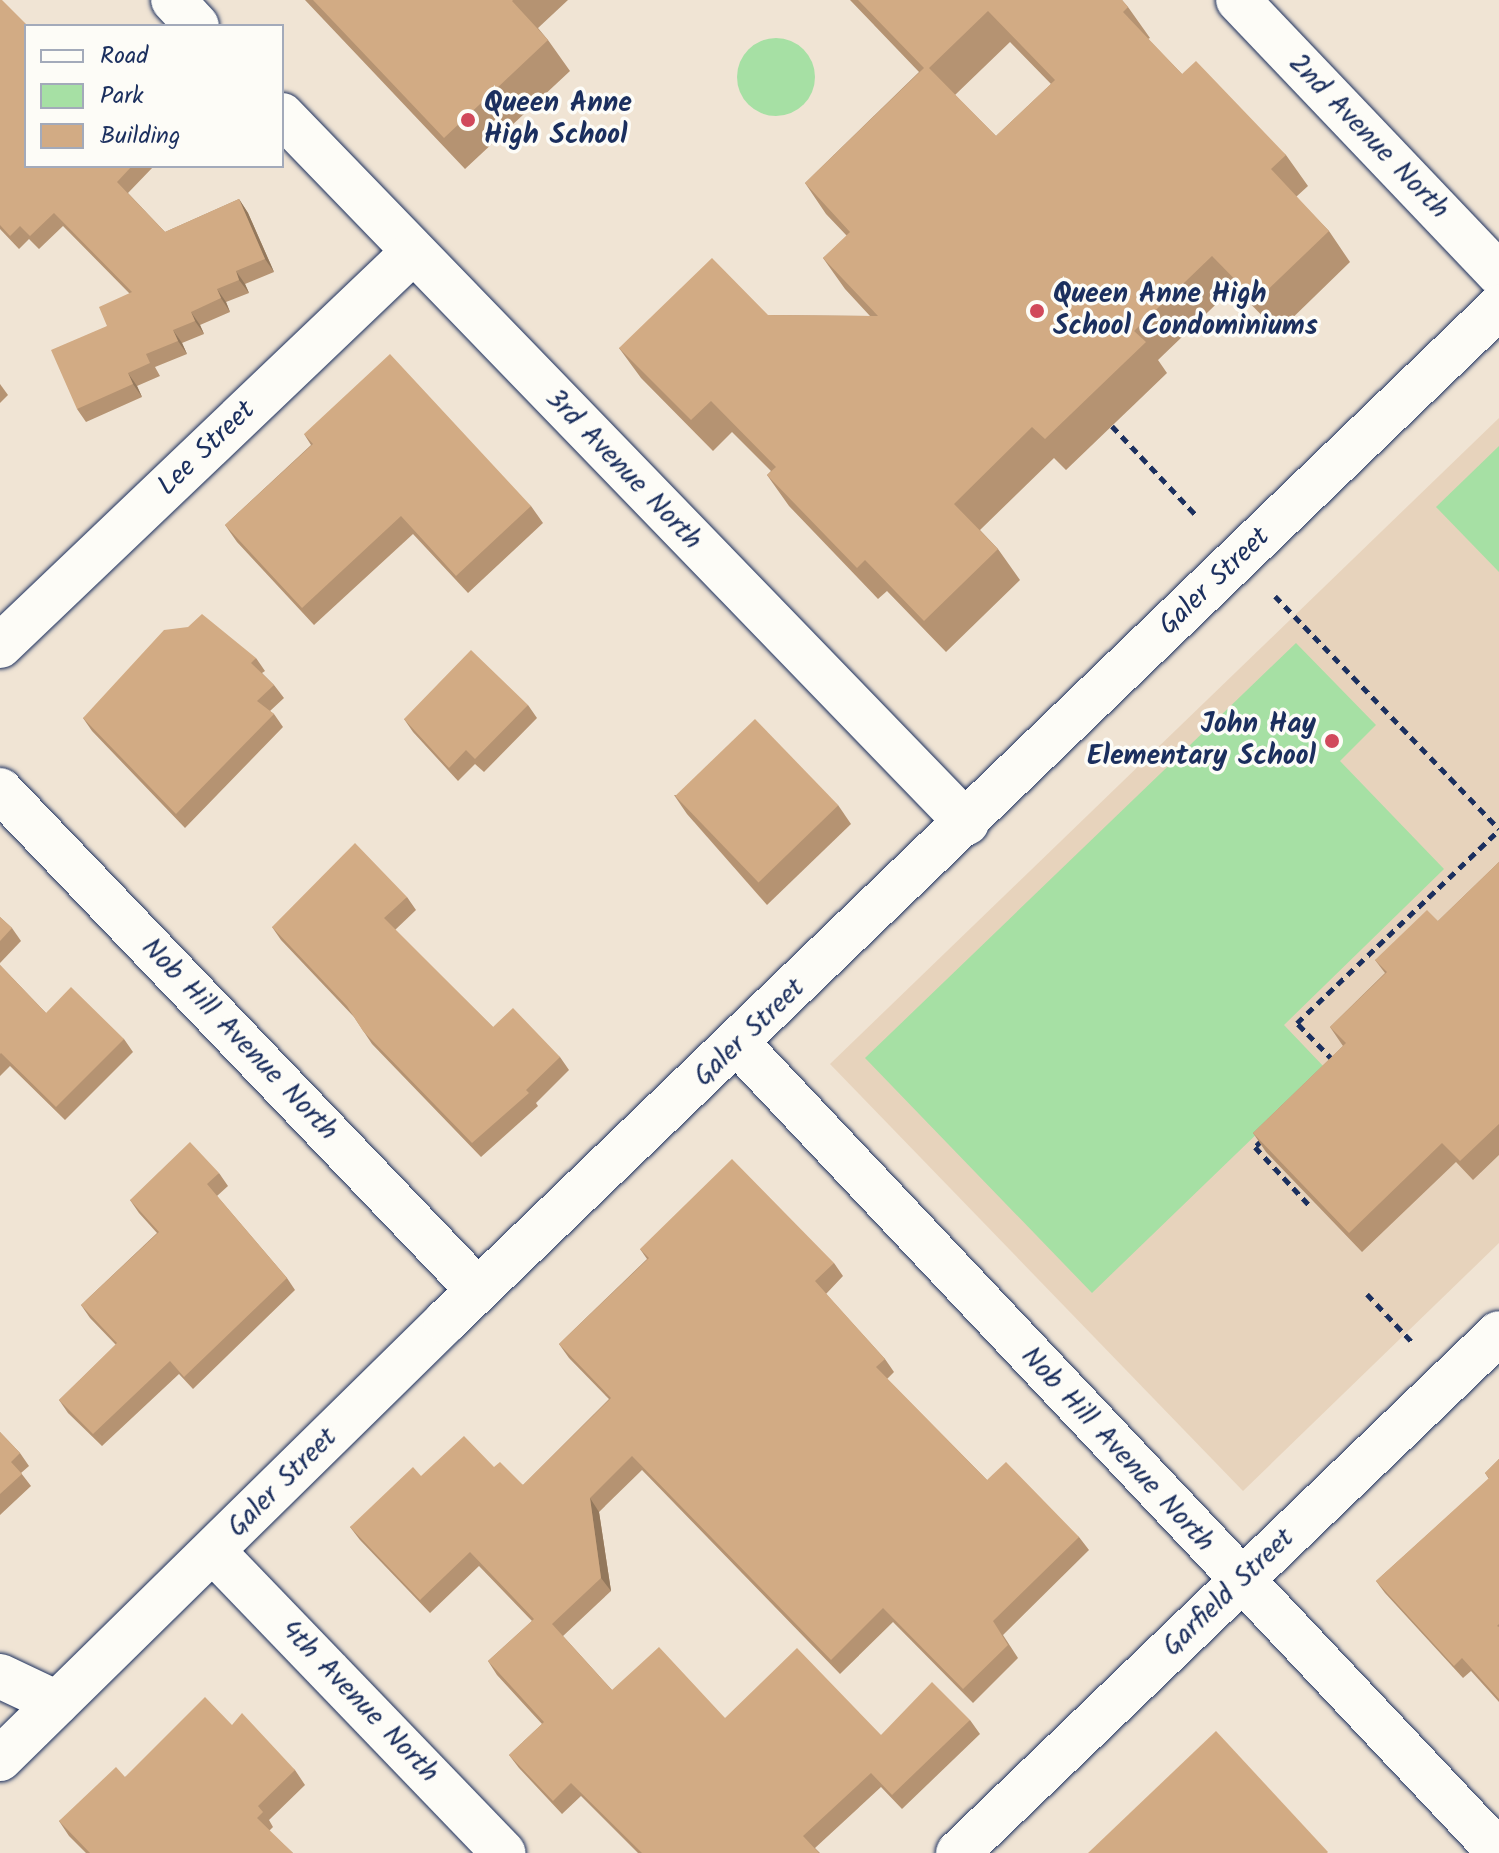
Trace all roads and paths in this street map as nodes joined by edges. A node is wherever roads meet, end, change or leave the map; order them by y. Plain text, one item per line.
1 (173, 0) edge
2 (1238, 0) edge
3 (195, 24) edge
4 (284, 117) edge
5 (413, 252) junction
6 (1499, 274) edge
7 (1499, 307) edge
8 (1112, 426) edge
9 (1196, 515) dead end
10 (1275, 596) dead end
11 (0, 646) edge
12 (0, 790) edge
13 (967, 823) junction
14 (1499, 830) edge
15 (739, 1045) junction
16 (1338, 1066) edge
17 (1265, 1137) edge
18 (1311, 1207) edge
19 (478, 1290) junction
20 (1367, 1294) dead end
21 (1499, 1333) edge
22 (1413, 1343) dead end
23 (213, 1551) junction
24 (1242, 1581) junction
25 (0, 1676) edge
26 (57, 1703) junction
27 (0, 1759) edge
28 (1499, 1852) edge
29 (504, 1853) edge
30 (958, 1853) edge

1 - 3 street
2 - 6 street, 2nd Avenue North
4 - 5 street, 3rd Avenue North
5 - 11 street, Lee Street
5 - 13 street, 3rd Avenue North
7 - 13 street, Galer Street
8 - 9 path
10 - 14 path
12 - 19 street, Nob Hill Avenue North
13 - 15 street, Galer Street
14 - 16 path
15 - 19 street, Galer Street
15 - 24 street, Nob Hill Avenue North
17 - 18 path
19 - 23 street, Galer Street
20 - 22 path
21 - 24 street, Garfield Street
23 - 26 street, Galer Street
23 - 29 street, 4th Avenue North
24 - 28 street, Nob Hill Avenue North
24 - 30 street, Garfield Street
25 - 26 street
26 - 27 street, Galer Street

